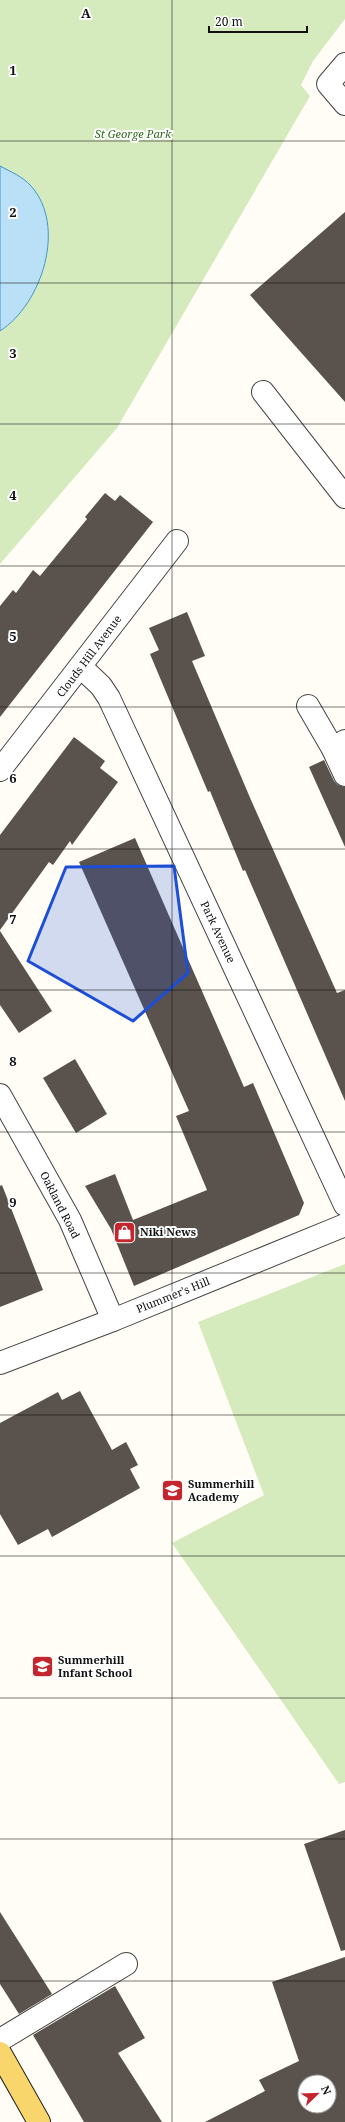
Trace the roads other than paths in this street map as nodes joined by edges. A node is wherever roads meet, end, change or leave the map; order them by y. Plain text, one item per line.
1 (345, 64) edge
2 (345, 104) edge
3 (263, 392) dead end
4 (345, 497) edge
5 (177, 540) dead end
6 (81, 667) junction
7 (308, 706) dead end
8 (339, 745) edge
9 (0, 770) edge
10 (345, 775) edge
11 (0, 1094) edge
12 (345, 1205) edge
13 (345, 1225) edge
14 (113, 1320) junction
15 (0, 1363) edge
16 (126, 1964) dead end
17 (0, 2040) edge
18 (0, 2053) edge
19 (39, 2122) edge

1 - 2 street
3 - 4 street
5 - 6 street, Clouds Hill Avenue
6 - 9 street, Clouds Hill Avenue
6 - 12 street, Park Avenue
7 - 8 street
8 - 10 street
11 - 14 street, Oakland Road
13 - 14 street, Plummer's Hill
14 - 15 street, Plummer's Hill
16 - 17 street
18 - 19 main road

